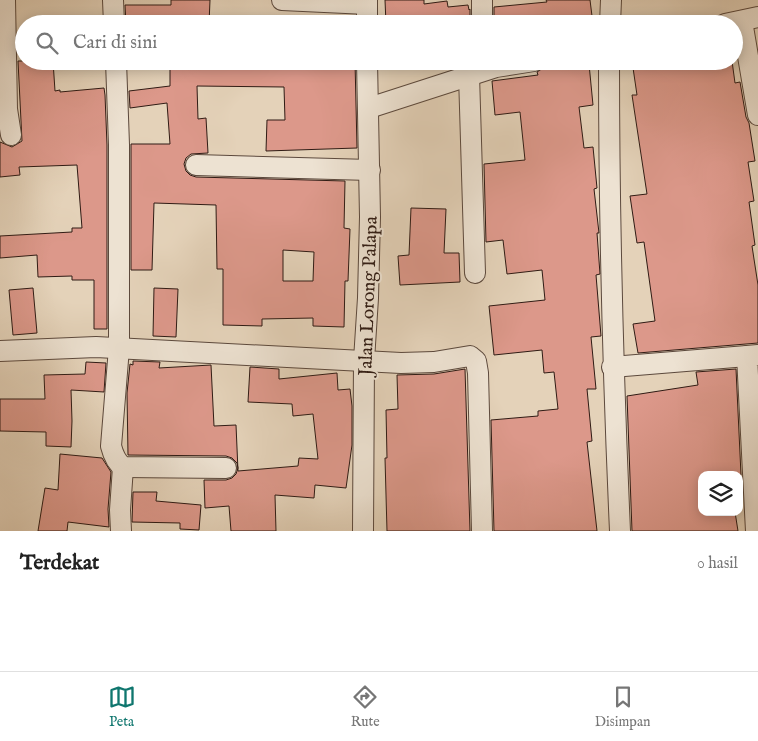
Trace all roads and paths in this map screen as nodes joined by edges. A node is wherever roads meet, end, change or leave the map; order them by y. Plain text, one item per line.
1 (4, 0) edge
2 (113, 0) edge
3 (282, 0) edge
4 (482, 0) edge
5 (611, 0) edge
6 (757, 0) edge
7 (367, 9) edge
8 (114, 15) edge
9 (482, 15) edge
10 (610, 15) edge
11 (746, 20) edge
12 (116, 70) edge
13 (367, 70) edge
14 (474, 70) edge
15 (477, 70) edge
16 (609, 70) edge
17 (369, 108) junction
18 (758, 115) edge
19 (11, 135) dead end
20 (196, 165) dead end
21 (370, 170) junction
22 (475, 273) dead end
23 (119, 348) junction
24 (0, 351) edge
25 (752, 356) edge
26 (364, 360) junction
27 (612, 368) junction
28 (123, 467) junction
29 (226, 468) dead end
30 (121, 531) edge
31 (363, 531) edge
32 (482, 531) edge
33 (620, 531) edge
34 (756, 531) edge

1 - 19 street
2 - 8 street
3 - 7 street
4 - 9 street
5 - 10 street
6 - 11 street
11 - 18 street
12 - 23 street
13 - 17 street, Jalan Lorong Palapa
14 - 17 street
15 - 22 street
16 - 27 street
17 - 21 street, Jalan Lorong Palapa
20 - 21 street
21 - 26 street, Jalan Lorong Palapa
23 - 24 street
23 - 26 street
23 - 28 street
25 - 27 street
25 - 34 street
26 - 31 street, Jalan Lorong Palapa
26 - 32 street
27 - 33 street
28 - 29 street
28 - 30 street

